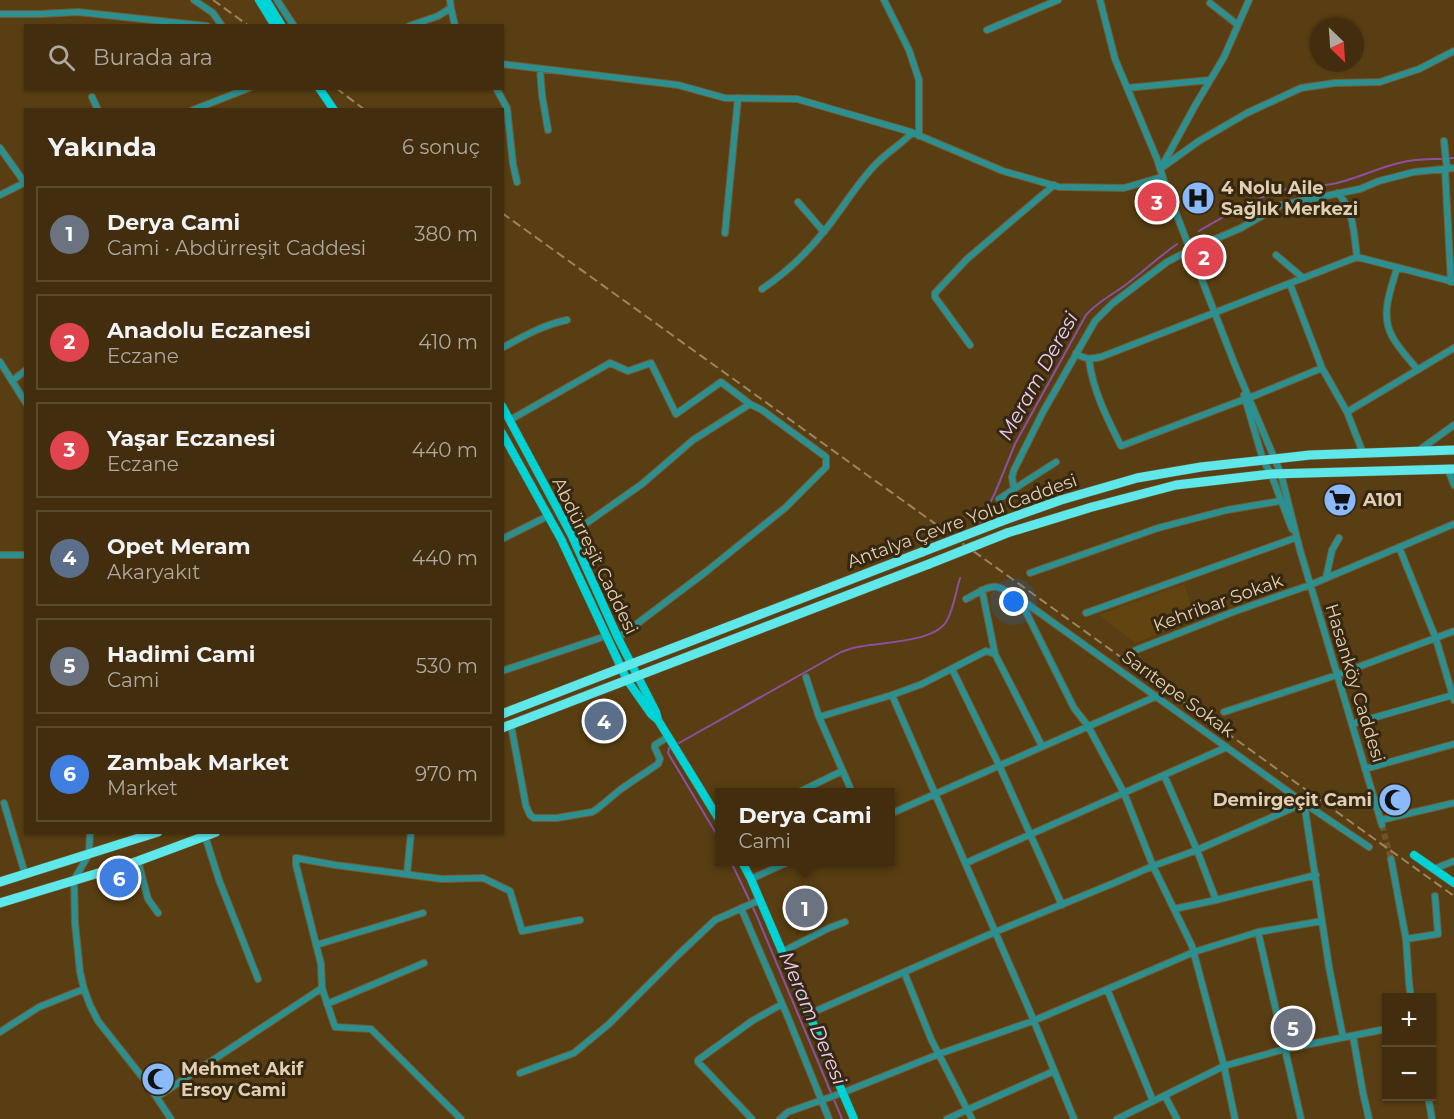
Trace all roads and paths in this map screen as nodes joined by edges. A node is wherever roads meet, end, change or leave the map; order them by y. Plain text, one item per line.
1 (194, 0) edge
2 (259, 0) edge
3 (266, 0) edge
4 (277, 0) edge
5 (884, 0) edge
6 (1058, 0) edge
7 (1100, 0) edge
8 (1249, 0) edge
9 (1210, 3) dead end
10 (450, 4) edge
11 (0, 14) edge
12 (189, 24) edge
13 (221, 24) edge
14 (274, 24) edge
15 (281, 24) edge
16 (293, 24) edge
17 (415, 24) edge
18 (455, 24) edge
19 (1238, 25) junction
20 (987, 30) dead end
21 (1454, 51) edge
22 (504, 64) edge
23 (540, 69) junction
24 (1210, 80) junction
25 (1127, 88) junction
26 (244, 90) edge
27 (314, 90) edge
28 (320, 90) edge
29 (497, 90) edge
30 (92, 97) dead end
31 (738, 98) junction
32 (97, 108) edge
33 (198, 108) edge
34 (326, 108) edge
35 (333, 108) edge
36 (548, 130) dead end
37 (915, 135) junction
38 (1444, 141) dead end
39 (0, 148) edge
40 (1160, 169) junction
41 (1449, 169) edge
42 (1162, 177) junction
43 (24, 182) edge
44 (517, 182) dead end
45 (24, 183) edge
46 (1054, 185) junction
47 (1338, 193) junction
48 (0, 195) edge
49 (798, 202) dead end
50 (725, 232) dead end
51 (824, 232) junction
52 (1190, 250) junction
53 (1276, 255) dead end
54 (1358, 257) junction
55 (1397, 268) junction
56 (1304, 278) junction
57 (1452, 282) edge
58 (1290, 284) junction
59 (762, 289) dead end
60 (1215, 313) junction
61 (567, 320) dead end
62 (970, 345) dead end
63 (504, 347) edge
64 (1454, 348) edge
65 (1076, 353) junction
66 (1089, 360) junction
67 (0, 362) edge
68 (1322, 368) junction
69 (1418, 370) junction
70 (24, 372) edge
71 (12, 381) junction
72 (1247, 398) junction
73 (24, 400) edge
74 (750, 404) junction
75 (504, 410) edge
76 (1347, 412) junction
77 (510, 420) junction
78 (1454, 425) edge
79 (504, 437) edge
80 (1454, 450) edge
81 (1418, 452) junction
82 (1362, 453) junction
83 (1274, 459) junction
84 (1263, 460) junction
85 (1056, 462) dead end
86 (1451, 469) edge
87 (1271, 474) junction
88 (1281, 474) junction
89 (1454, 485) edge
90 (1014, 489) junction
91 (999, 499) dead end
92 (1280, 501) junction
93 (548, 516) junction
94 (1454, 524) edge
95 (571, 534) junction
96 (504, 538) edge
97 (1295, 538) junction
98 (1339, 538) dead end
99 (1399, 546) junction
100 (1300, 550) junction
101 (0, 555) edge
102 (24, 555) edge
103 (1030, 573) dead end
104 (1326, 578) junction
105 (1310, 585) junction
106 (982, 590) junction
107 (966, 598) dead end
108 (1019, 598) junction
109 (1086, 614) dead end
110 (1454, 632) edge
111 (606, 636) junction
112 (618, 638) junction
113 (1436, 639) junction
114 (1136, 650) dead end
115 (996, 654) junction
116 (632, 664) junction
117 (622, 669) junction
118 (952, 669) junction
119 (504, 670) edge
120 (1337, 675) junction
121 (638, 676) junction
122 (806, 677) dead end
123 (627, 680) junction
124 (892, 695) junction
125 (1156, 696) junction
126 (1453, 697) edge
127 (1224, 712) dead end
128 (504, 713) edge
129 (819, 717) junction
130 (658, 720) junction
131 (1352, 724) junction
132 (1088, 726) junction
133 (507, 727) edge
134 (668, 737) junction
135 (1454, 744) edge
136 (1042, 746) junction
137 (1227, 747) junction
138 (999, 765) junction
139 (1365, 769) junction
140 (842, 771) junction
141 (1164, 775) junction
142 (807, 788) edge
143 (850, 788) edge
144 (936, 793) junction
145 (1124, 793) junction
146 (4, 802) dead end
147 (1304, 803) junction
148 (1454, 803) edge
149 (895, 812) edge
150 (715, 813) edge
151 (90, 834) edge
152 (152, 834) edge
153 (210, 834) edge
154 (411, 834) edge
155 (1030, 834) junction
156 (205, 836) junction
157 (1369, 847) dead end
158 (1197, 850) junction
159 (89, 854) junction
160 (1414, 855) dead end
161 (1390, 859) tunnel mouth
162 (138, 861) junction
163 (1454, 861) edge
164 (966, 863) junction
165 (744, 866) edge
166 (778, 866) edge
167 (1153, 866) junction
168 (1434, 869) junction
169 (25, 874) junction
170 (407, 874) junction
171 (1316, 875) junction
172 (751, 879) junction
173 (74, 880) junction
174 (0, 882) edge
175 (1454, 883) edge
176 (1435, 896) dead end
177 (1216, 900) junction
178 (758, 901) junction
179 (0, 903) edge
180 (1062, 905) junction
181 (744, 907) junction
182 (1174, 909) junction
183 (158, 913) dead end
184 (423, 913) dead end
185 (580, 920) dead end
186 (1322, 921) junction
187 (845, 922) dead end
188 (996, 932) junction
189 (1258, 932) junction
190 (1406, 939) junction
191 (316, 945) junction
192 (782, 952) junction
193 (1194, 952) junction
194 (424, 963) dead end
195 (903, 972) junction
196 (258, 979) dead end
197 (322, 988) junction
198 (84, 989) junction
199 (1107, 990) junction
200 (1411, 993) edge
201 (327, 1004) junction
202 (782, 1004) junction
203 (809, 1014) junction
204 (1034, 1021) junction
205 (1382, 1030) edge
206 (0, 1032) edge
207 (1353, 1036) junction
208 (1343, 1038) junction
209 (1285, 1049) junction
210 (939, 1054) junction
211 (1224, 1066) junction
212 (1054, 1071) junction
213 (520, 1073) dead end
214 (840, 1094) junction
215 (1165, 1096) junction
216 (157, 1097) junction
217 (824, 1099) junction
218 (1153, 1101) junction
219 (1429, 1101) edge
220 (967, 1109) junction
221 (1124, 1117) edge
222 (171, 1119) edge
223 (461, 1119) edge
224 (752, 1119) edge
225 (780, 1119) edge
226 (829, 1119) edge
227 (854, 1119) edge
228 (947, 1119) edge
229 (972, 1119) edge
230 (1074, 1119) edge
231 (1117, 1119) edge
232 (1177, 1119) edge
233 (1235, 1119) edge
234 (1301, 1119) edge
235 (1369, 1119) edge
236 (1432, 1119) edge

1 - 13 street
2 - 14 main road
3 - 15 main road
4 - 16 street
5 - 37 street
6 - 20 street
7 - 25 street
8 - 19 street
9 - 19 street
10 - 17 street
10 - 18 street
11 - 12 street
19 - 24 street
21 - 40 street
22 - 23 street
23 - 31 street
23 - 36 street
24 - 25 street
24 - 40 street
25 - 40 street
26 - 33 street
27 - 34 main road
28 - 35 main road
29 - 44 street
30 - 32 street
31 - 37 street
31 - 50 street
37 - 46 street
37 - 51 street
38 - 41 street
39 - 43 street
40 - 42 street
41 - 47 street
41 - 57 street
42 - 46 street
42 - 52 street
45 - 48 street
46 - 62 street
47 - 52 street
47 - 54 street
49 - 51 street
51 - 59 street
52 - 60 street
52 - 65 street
53 - 56 street
54 - 55 street
54 - 56 street
55 - 57 street
55 - 69 street
56 - 58 street
58 - 60 street
58 - 68 street
60 - 66 street
60 - 72 street
61 - 63 street
64 - 69 street
65 - 66 street
65 - 90 street
66 - 72 street
67 - 71 street
68 - 72 street
68 - 76 street
69 - 76 street
70 - 71 street
71 - 73 street
72 - 83 street
72 - 84 street
74 - 77 street
74 - 95 street
74 - 112 street
75 - 77 main road, Abdürreşit Caddesi
76 - 82 street
77 - 95 main road, Abdürreşit Caddesi
78 - 81 street
79 - 93 main road, Abdürreşit Caddesi
80 - 81 highway, Antalya Çevre Yolu Caddesi
81 - 82 highway, Antalya Çevre Yolu Caddesi
82 - 83 highway, Antalya Çevre Yolu Caddesi
83 - 84 highway, Antalya Çevre Yolu Caddesi
83 - 88 street
84 - 87 street
84 - 116 highway, Antalya Çevre Yolu Caddesi, bridge
85 - 90 street
86 - 88 highway, Antalya Çevre Yolu Caddesi
86 - 89 street
87 - 88 highway, Antalya Çevre Yolu Caddesi
87 - 92 street
87 - 121 highway, Antalya Çevre Yolu Caddesi, bridge
88 - 100 street
90 - 91 street
92 - 97 street
92 - 103 street
93 - 96 street
93 - 111 main road, Abdürreşit Caddesi
94 - 99 street, Kehribar Sokak
95 - 112 main road, Abdürreşit Caddesi
97 - 100 street
97 - 109 street
98 - 104 street
99 - 104 street, Kehribar Sokak
99 - 113 street
100 - 105 street, Hasanköy Caddesi
101 - 102 street
104 - 105 street, Kehribar Sokak
105 - 114 street, Kehribar Sokak
105 - 120 street, Hasanköy Caddesi
106 - 107 street
106 - 108 street, Sarıtepe Sokak
106 - 115 street
108 - 125 street, Sarıtepe Sokak
108 - 132 street
110 - 113 street
111 - 117 main road, Abdürreşit Caddesi
111 - 119 street
112 - 116 main road, Abdürreşit Caddesi
113 - 120 street
113 - 126 street
115 - 118 street
115 - 136 street
116 - 117 highway, Antalya Çevre Yolu Caddesi
116 - 121 main road, Abdürreşit Caddesi
117 - 123 main road, Abdürreşit Caddesi
117 - 128 highway, Antalya Çevre Yolu Caddesi
118 - 124 street
118 - 138 street
120 - 127 street
120 - 131 street, Hasanköy Caddesi
121 - 123 highway, Antalya Çevre Yolu Caddesi
121 - 130 main road, Abdürreşit Caddesi
122 - 129 street
123 - 130 main road, Abdürreşit Caddesi
123 - 133 highway, Antalya Çevre Yolu Caddesi
124 - 129 street
124 - 144 street
125 - 132 street
125 - 137 street, Sarıtepe Sokak
126 - 131 street
129 - 140 street
130 - 134 main road, Abdürreşit Caddesi
131 - 139 street, Hasanköy Caddesi
132 - 136 street
132 - 145 street
133 - 134 street
134 - 150 main road, Abdürreşit Caddesi
135 - 139 street
136 - 138 street
137 - 141 street
137 - 147 street, Sarıtepe Sokak
138 - 144 street
138 - 155 street
139 - 148 street, Hasanköy Caddesi
140 - 142 street
140 - 143 street
141 - 145 street
141 - 158 street
144 - 149 street
144 - 164 street
145 - 155 street
145 - 167 street
146 - 169 street
147 - 157 street, Sarıtepe Sokak
147 - 158 street
147 - 171 street
151 - 159 street
152 - 159 highway
153 - 156 highway
154 - 170 street
155 - 164 street
155 - 180 street
156 - 162 highway
156 - 196 street
158 - 167 street
158 - 177 street
159 - 169 highway
159 - 173 street
160 - 168 main road
161 - 190 street
162 - 173 highway
162 - 183 street
163 - 168 street
164 - 188 street
165 - 172 main road
166 - 172 street
167 - 180 street
167 - 182 street
168 - 175 main road
169 - 174 highway
170 - 185 street
170 - 191 street
171 - 177 street
171 - 186 street
172 - 178 main road
173 - 179 highway
173 - 198 street
176 - 190 street
177 - 182 street
178 - 181 street
178 - 192 main road
180 - 188 street
181 - 202 street
181 - 213 street
182 - 193 street
184 - 191 street
186 - 189 street
186 - 208 street
187 - 192 street
188 - 195 street
188 - 204 street
189 - 193 street
189 - 209 street
190 - 200 street
191 - 197 street
192 - 203 main road
193 - 199 street
193 - 211 street
194 - 201 street
195 - 203 street
195 - 210 street
197 - 201 street
197 - 216 street
198 - 206 street
198 - 216 street
199 - 204 street
199 - 218 street
201 - 223 street
202 - 217 street
202 - 224 street
203 - 214 main road
204 - 210 street
204 - 212 street
205 - 207 street
207 - 208 street
207 - 235 street
208 - 209 street
209 - 211 street
209 - 234 street
210 - 214 street
210 - 220 street
211 - 215 street
211 - 233 street
212 - 220 street
212 - 230 street
214 - 217 street
214 - 227 main road
215 - 218 street
215 - 232 street
216 - 222 street
217 - 225 street
217 - 226 street
218 - 221 street
219 - 236 street
220 - 228 street
220 - 229 street
221 - 231 street

